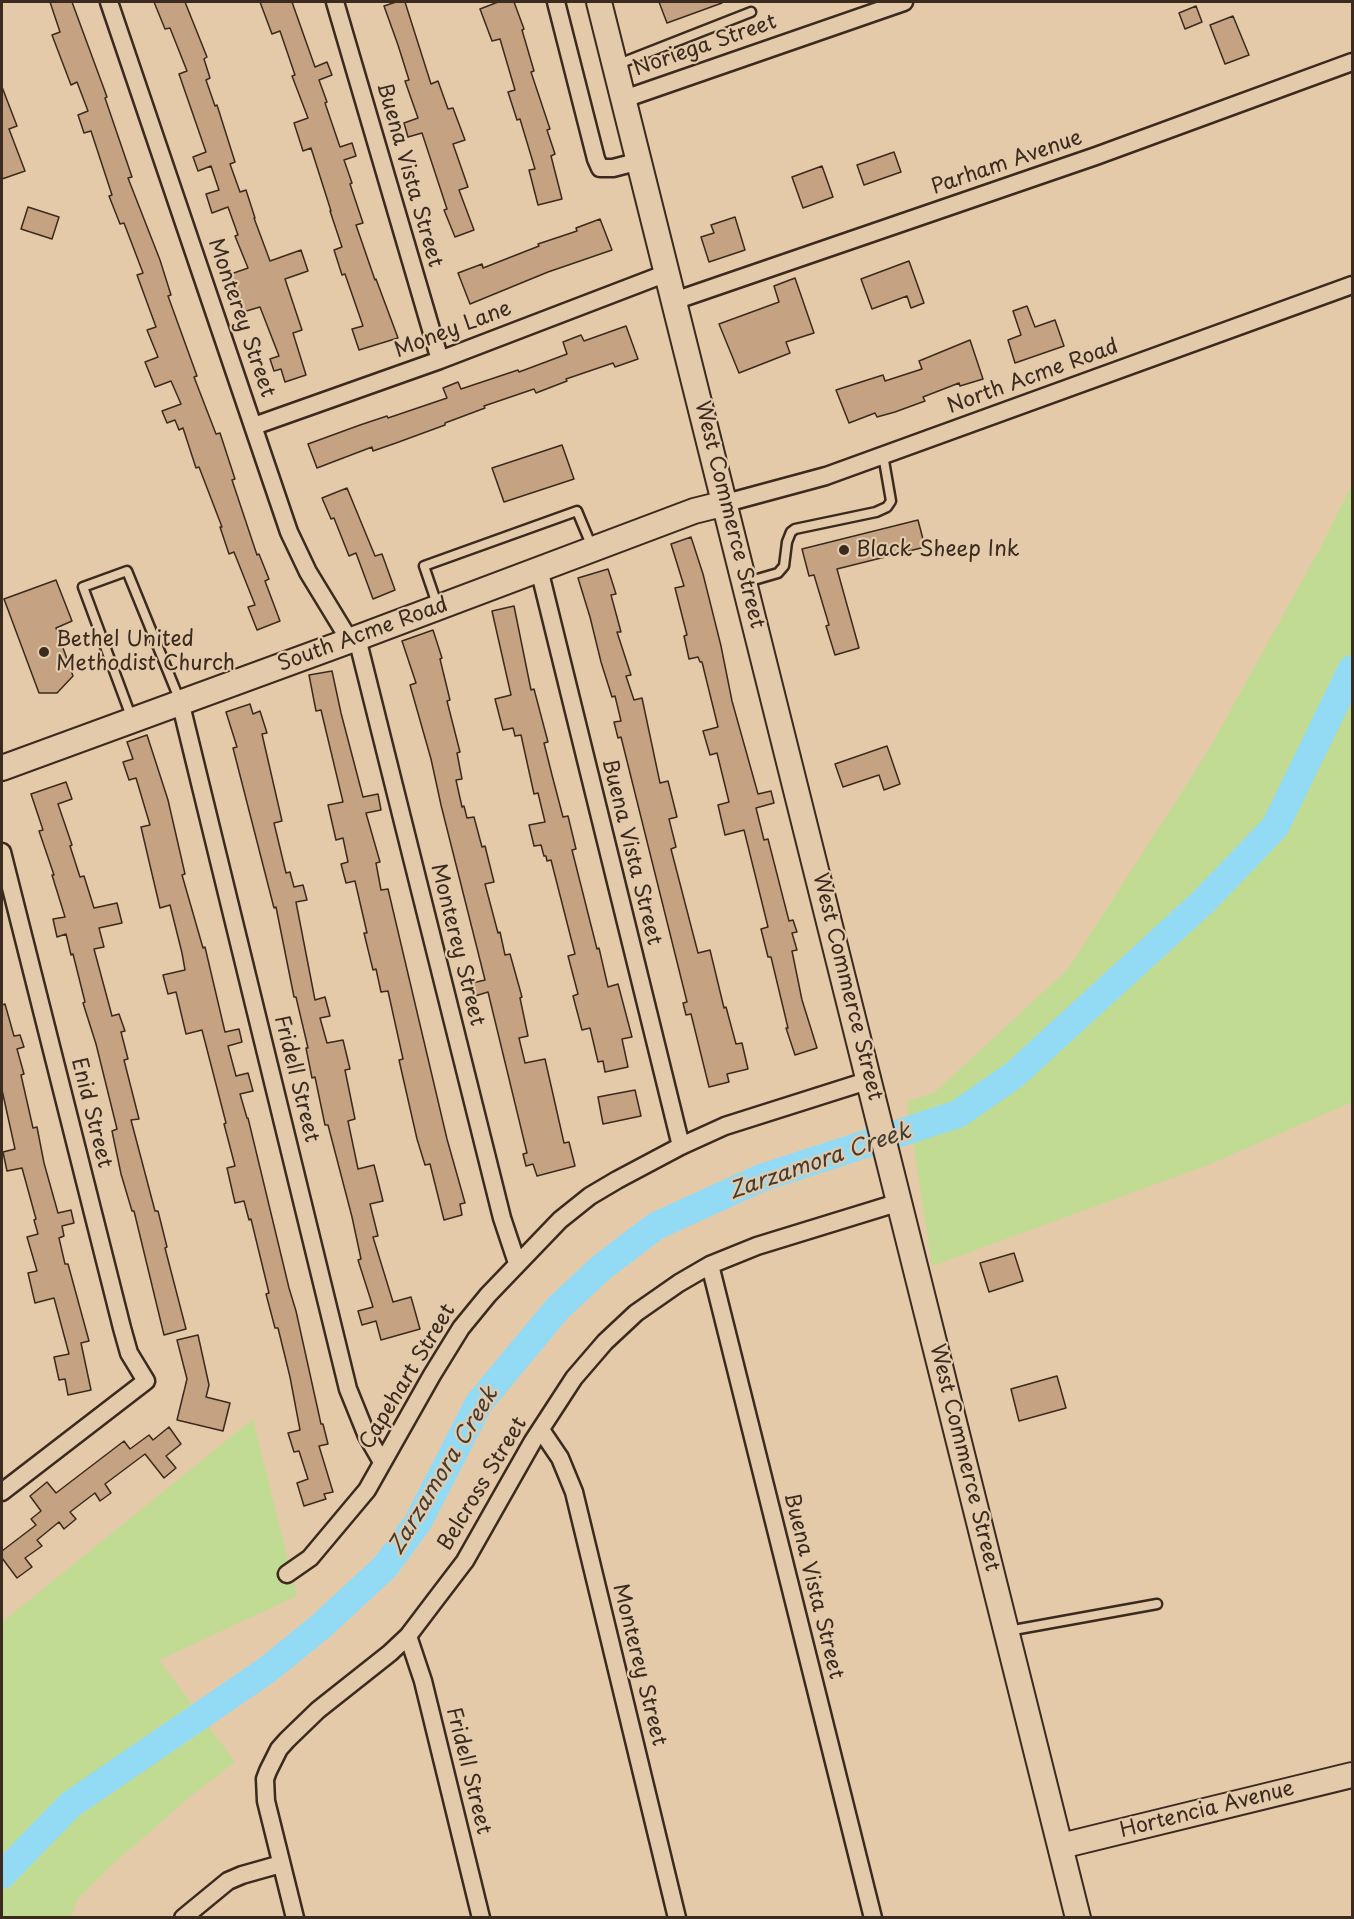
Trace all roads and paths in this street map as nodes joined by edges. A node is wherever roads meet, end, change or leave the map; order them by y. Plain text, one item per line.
1 (109, 2) edge
2 (335, 2) edge
3 (556, 2) edge
4 (599, 2) edge
5 (904, 2) edge
6 (750, 12) dead end
7 (1353, 62) edge
8 (616, 65) junction
9 (624, 99) junction
10 (640, 161) junction
11 (667, 273) junction
12 (1353, 285) edge
13 (674, 301) junction
14 (440, 360) junction
15 (254, 426) junction
16 (883, 455) junction
17 (726, 503) junction
18 (592, 549) junction
19 (539, 569) junction
20 (746, 583) junction
21 (438, 607) junction
22 (354, 639) junction
23 (180, 701) junction
24 (132, 719) junction
25 (2, 768) edge
26 (2, 852) edge
27 (873, 1091) junction
28 (681, 1146) junction
29 (898, 1191) junction
30 (517, 1263) junction
31 (711, 1265) junction
32 (541, 1430) junction
33 (382, 1462) junction
34 (2, 1492) edge
35 (287, 1574) dead end
36 (1157, 1604) dead end
37 (1007, 1632) junction
38 (408, 1636) junction
39 (1353, 1775) edge
40 (1061, 1846) junction
41 (281, 1864) junction
42 (183, 1917) edge
43 (295, 1917) edge
44 (481, 1917) edge
45 (677, 1917) edge
46 (873, 1917) edge
47 (1078, 1917) edge

1 - 15 street, Monterey Street
2 - 14 street, Buena Vista Street
3 - 10 street
4 - 8 main road, West Commerce Street
5 - 9 street, Noriega Street
6 - 8 lane
7 - 13 street, Parham Avenue
8 - 9 main road, West Commerce Street
9 - 10 main road, West Commerce Street
10 - 11 main road, West Commerce Street
11 - 13 main road, West Commerce Street
11 - 14 street, Money Lane
12 - 16 street, North Acme Road
13 - 17 main road, West Commerce Street
14 - 15 street, Money Lane
15 - 22 street, Monterey Street
16 - 17 street, North Acme Road
16 - 20 lane
17 - 18 main road, South Acme Road
17 - 20 main road, West Commerce Street
18 - 19 main road, South Acme Road
18 - 21 lane
19 - 21 main road, South Acme Road
19 - 28 street, Buena Vista Street
20 - 27 main road, West Commerce Street
21 - 22 main road, South Acme Road
22 - 23 main road, South Acme Road
22 - 30 street, Monterey Street
23 - 24 main road, South Acme Road
23 - 24 lane
23 - 33 street, Fridell Street
24 - 25 main road, South Acme Road
26 - 34 street, Enid Street
27 - 28 street, Capehart Street
27 - 29 main road, West Commerce Street
28 - 30 street, Capehart Street
29 - 31 street, Belcross Street
29 - 37 main road, West Commerce Street
30 - 33 street, Capehart Street
31 - 32 street, Belcross Street
31 - 46 street, Buena Vista Street
32 - 38 street, Belcross Street
32 - 45 street, Monterey Street
33 - 35 street, Capehart Street
36 - 37 lane
37 - 40 main road, West Commerce Street
38 - 41 street, Belcross Street
38 - 44 street, Fridell Street
39 - 40 main road, Hortencia Avenue
40 - 47 main road, West Commerce Street
41 - 42 street
41 - 43 street, Belcross Street

